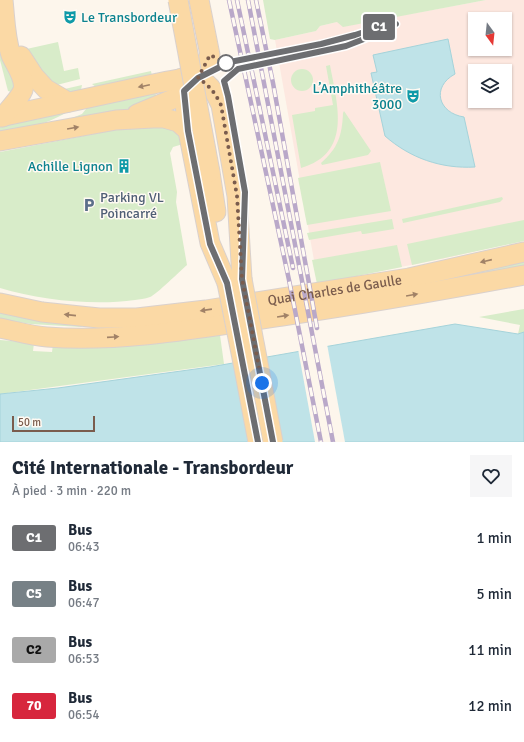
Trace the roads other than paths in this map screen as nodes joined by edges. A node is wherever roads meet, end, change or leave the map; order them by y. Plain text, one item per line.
1 (3, 0) edge
2 (12, 0) edge
3 (178, 0) edge
4 (188, 0) edge
5 (199, 0) edge
6 (188, 83) junction
7 (68, 102) junction
8 (1, 117) edge
9 (116, 120) junction
10 (190, 139) junction
11 (4, 142) edge
12 (524, 252) edge
13 (524, 275) edge
14 (235, 281) junction
15 (0, 303) edge
16 (0, 328) edge
17 (0, 336) edge
18 (46, 337) junction
19 (258, 442) edge
20 (273, 442) edge

1 - 8 main road
2 - 7 main road
3 - 14 main road, bridge
4 - 14 main road
5 - 6 main road
6 -> 7 main road
6 - 9 main road
6 - 10 main road
6 - 14 main road
7 - 8 main road
9 - 10 main road
11 -> 9 main road
10 - 14 main road
12 -> 15 main road, Quai Charles de Gaulle
18 -> 13 main road, Quai Charles de Gaulle
14 - 19 main road, bridge
14 - 20 main road, bridge
16 - 18 main road, Quai Charles de Gaulle
17 - 18 main road

